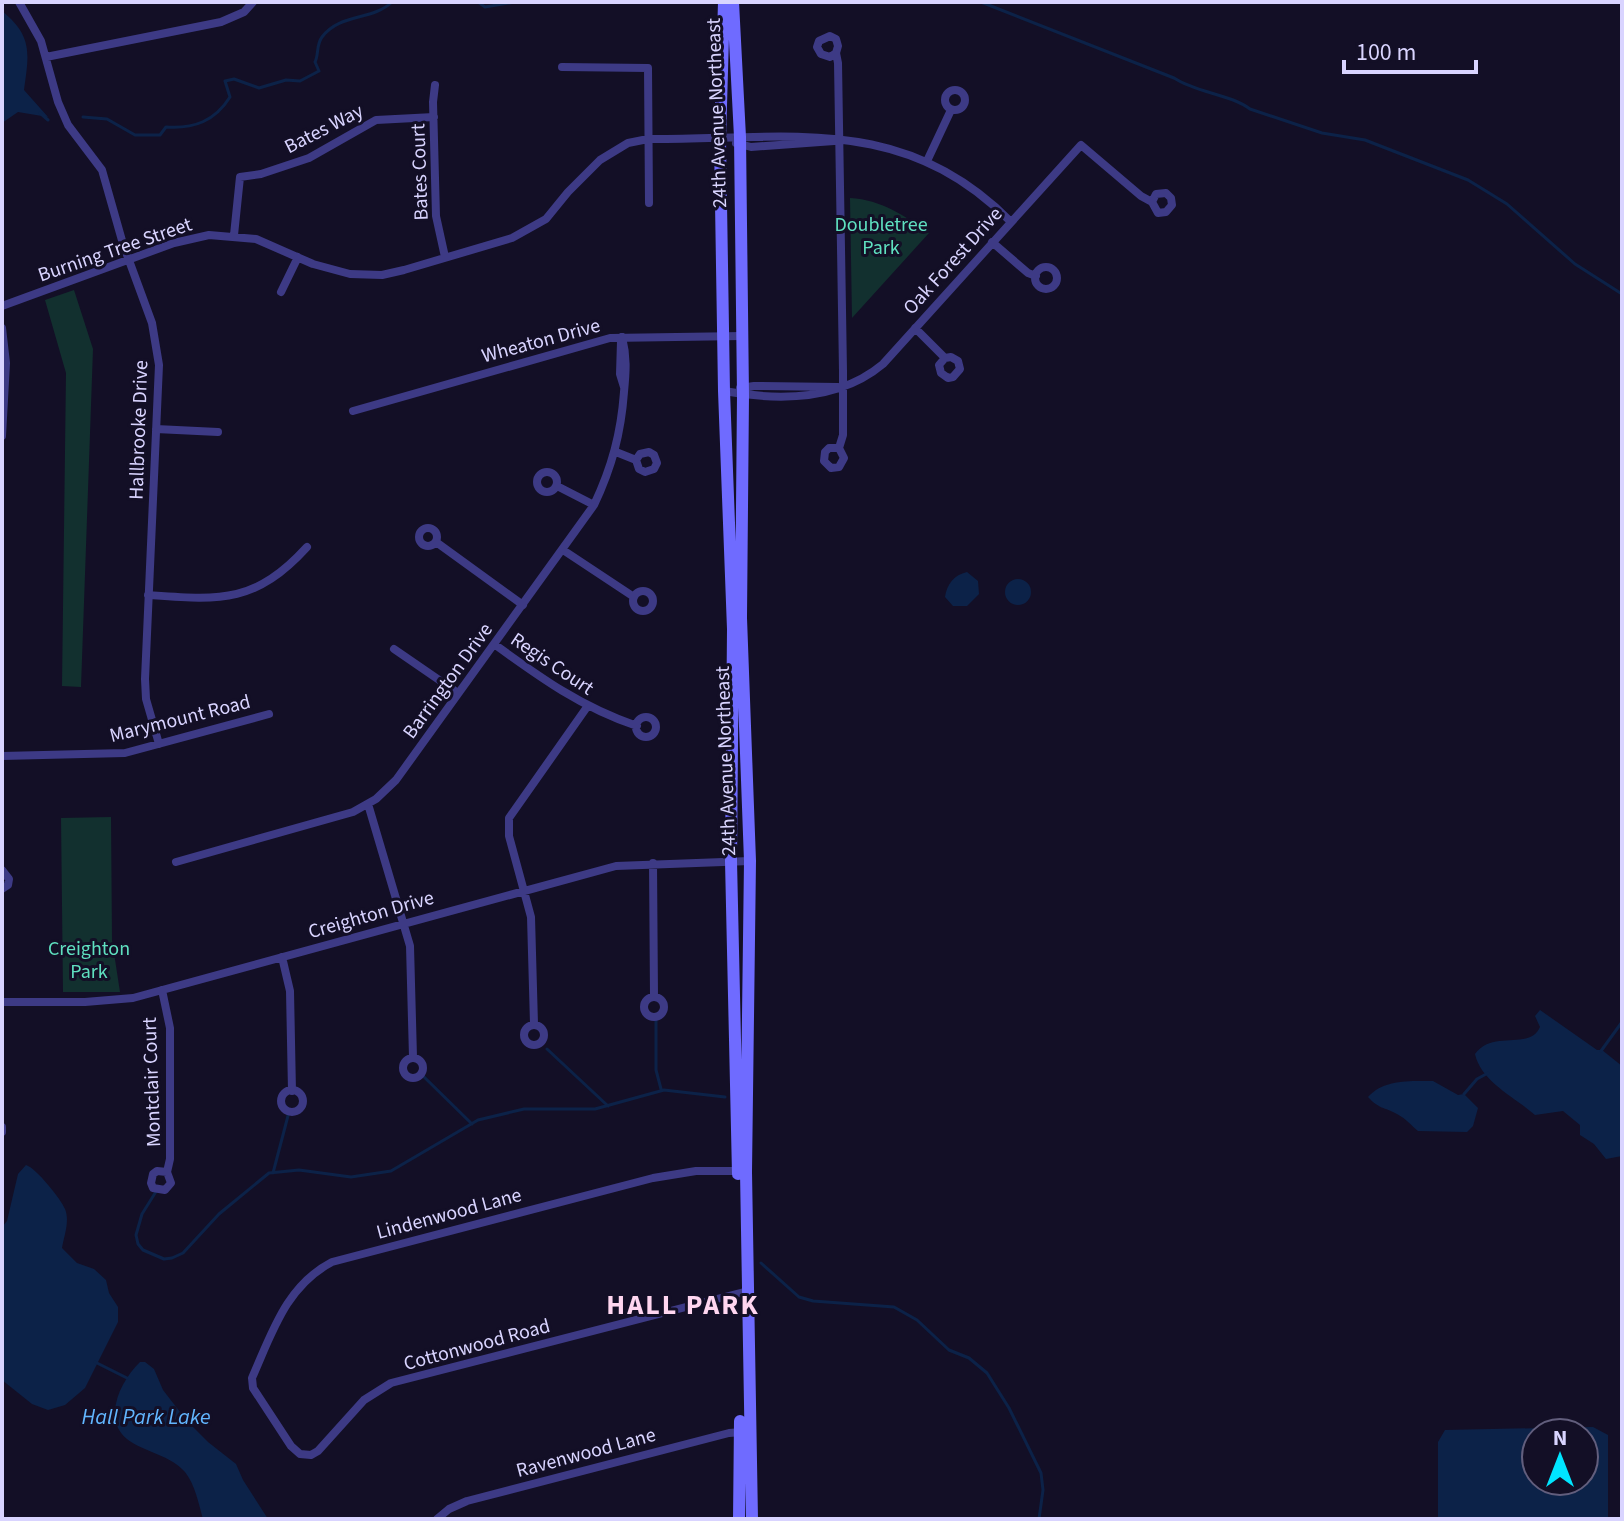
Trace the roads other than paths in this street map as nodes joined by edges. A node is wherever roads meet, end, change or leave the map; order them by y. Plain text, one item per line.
1 (19, 2) edge
2 (253, 2) edge
3 (724, 2) edge
4 (733, 2) edge
5 (836, 53) dead end
6 (46, 57) junction
7 (562, 67) dead end
8 (435, 85) dead end
9 (951, 110) dead end
10 (434, 117) junction
11 (648, 139) junction
12 (720, 140) junction
13 (839, 140) junction
14 (740, 141) junction
15 (927, 161) junction
16 (1152, 202) dead end
17 (649, 203) dead end
18 (1010, 221) junction
19 (234, 235) junction
20 (992, 242) junction
21 (298, 257) junction
22 (445, 257) junction
23 (130, 260) junction
24 (1036, 276) dead end
25 (281, 292) dead end
26 (2, 306) edge
27 (2, 328) edge
28 (915, 328) junction
29 (723, 336) junction
30 (742, 336) junction
31 (622, 337) junction
32 (945, 358) dead end
33 (843, 387) junction
34 (724, 391) junction
35 (743, 391) junction
36 (353, 411) dead end
37 (156, 429) junction
38 (218, 432) dead end
39 (2, 436) edge
40 (839, 448) dead end
41 (616, 452) junction
42 (636, 460) dead end
43 (557, 486) dead end
44 (594, 505) junction
45 (436, 542) dead end
46 (307, 547) dead end
47 (563, 550) junction
48 (148, 595) junction
49 (634, 597) dead end
50 (523, 605) junction
51 (494, 644) junction
52 (394, 649) dead end
53 (458, 693) junction
54 (587, 707) junction
55 (269, 714) dead end
56 (637, 726) dead end
57 (159, 744) junction
58 (2, 756) edge
59 (368, 804) junction
60 (731, 861) junction
61 (750, 861) junction
62 (176, 862) dead end
63 (653, 863) junction
64 (2, 870) edge
65 (2, 889) edge
66 (524, 889) junction
67 (403, 922) junction
68 (282, 957) junction
69 (162, 990) junction
70 (654, 997) dead end
71 (2, 1002) edge
72 (534, 1024) dead end
73 (413, 1057) dead end
74 (292, 1091) dead end
75 (742, 1171) junction
76 (167, 1172) dead end
77 (744, 1292) junction
78 (262, 1405) joint
79 (744, 1432) junction
80 (437, 1519) edge
81 (739, 1519) edge
82 (752, 1519) edge

1 - 6 street, Hallbrooke Drive
2 - 6 street
3 - 12 street, 24th Avenue Northeast
4 - 14 street, 24th Avenue Northeast
5 - 13 street
6 - 23 street, Hallbrooke Drive
7 - 11 street
8 - 10 street, Bates Court
9 - 15 street
10 - 19 street, Bates Way
10 - 22 street, Bates Court
11 - 12 street, Burning Tree Street
11 - 17 street
11 - 22 street, Burning Tree Street
12 - 14 street, Burning Tree Street
12 - 29 street, 24th Avenue Northeast
13 - 14 street, Burning Tree Street
13 - 15 street, Burning Tree Street
13 - 33 street
14 - 30 street, 24th Avenue Northeast
15 - 18 street, Burning Tree Street
16 - 18 street, Oak Forest Drive
18 - 20 street, Oak Forest Drive
19 - 21 street, Burning Tree Street
19 - 23 street, Burning Tree Street
20 - 24 street
20 - 28 street, Oak Forest Drive
21 - 22 street, Burning Tree Street
21 - 25 street
23 - 26 street, Burning Tree Street
23 - 37 street, Hallbrooke Drive
27 - 39 street
28 - 32 street
28 - 33 street, Oak Forest Drive
29 - 30 street, Wheaton Drive
29 - 31 street, Wheaton Drive
29 - 34 street, 24th Avenue Northeast
30 - 35 street, 24th Avenue Northeast
31 - 36 street, Wheaton Drive
31 - 41 street, Barrington Drive
33 - 35 street, Oak Forest Drive
33 - 40 street
34 - 35 street, Oak Forest Drive
34 - 60 street, 24th Avenue Northeast
35 - 61 street, 24th Avenue Northeast
37 - 38 street
37 - 48 street, Hallbrooke Drive
41 - 42 street
41 - 44 street, Barrington Drive
43 - 44 street
44 - 47 street, Barrington Drive
45 - 50 street
46 - 48 street
47 - 49 street
47 - 50 street, Barrington Drive
48 - 57 street, Hallbrooke Drive
50 - 51 street, Barrington Drive
51 - 53 street, Barrington Drive
51 - 54 street, Regis Court
52 - 53 street
53 - 59 street, Barrington Drive
54 - 56 street, Regis Court
54 - 66 street
55 - 57 street, Marymount Road
57 - 58 street, Marymount Road
59 - 62 street, Barrington Drive
59 - 67 street
60 - 61 street, Creighton Drive
60 - 63 street, Creighton Drive
60 - 75 street, 24th Avenue Northeast
61 - 75 street, 24th Avenue Northeast
63 - 66 street, Creighton Drive
63 - 70 street
64 - 65 street
66 - 67 street, Creighton Drive
66 - 72 street
67 - 68 street, Creighton Drive
67 - 73 street
68 - 69 street, Creighton Drive
68 - 74 street
69 - 71 street, Creighton Drive
69 - 76 street, Montclair Court
75 - 77 street, 24th Avenue Northeast
75 - 78 street, Lindenwood Lane
77 - 78 street, Cottonwood Road
77 - 79 street, 24th Avenue Northeast
79 - 80 street, Ravenwood Lane
79 - 81 street, 24th Avenue Northeast
79 - 82 street, 24th Avenue Northeast

